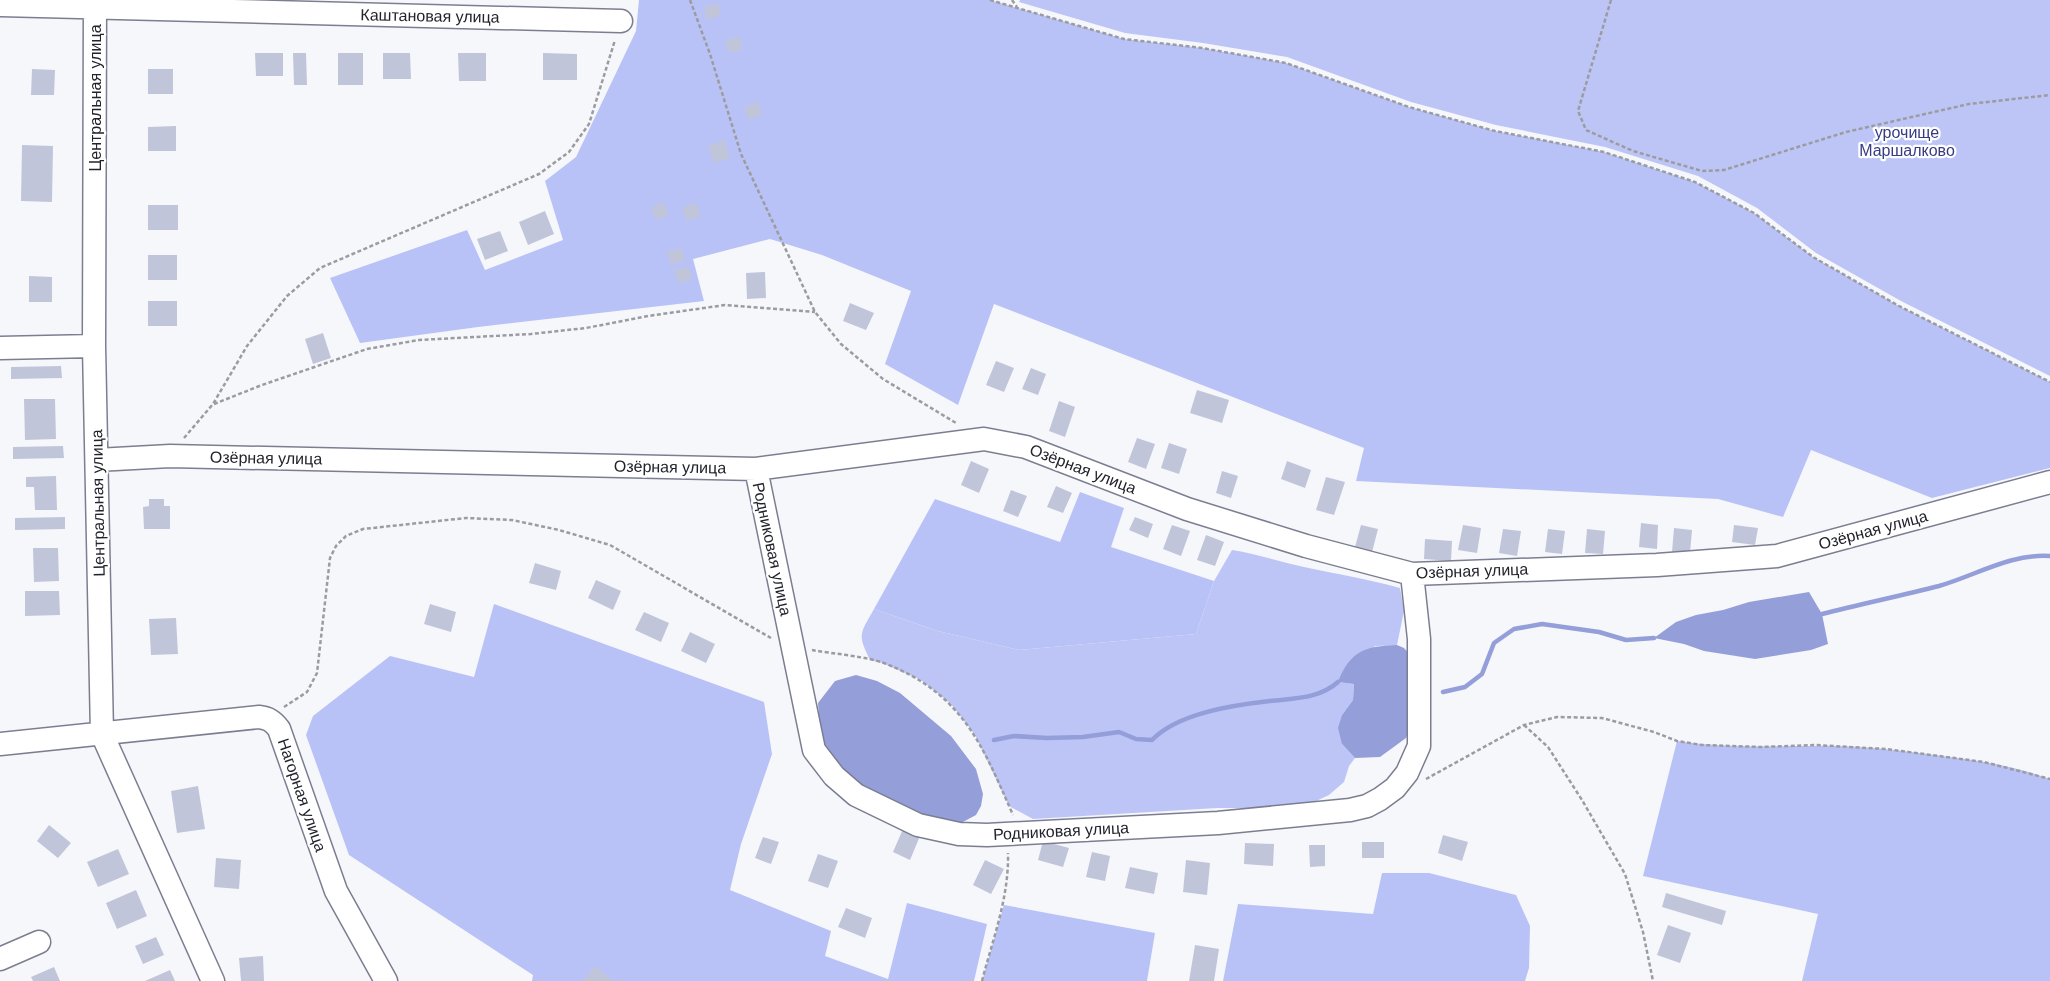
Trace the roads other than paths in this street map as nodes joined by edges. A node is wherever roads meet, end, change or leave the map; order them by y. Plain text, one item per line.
1 (95, 4) edge
2 (0, 5) edge
3 (621, 21) road end
4 (94, 346) junction
5 (0, 348) edge
6 (97, 460) junction
7 (756, 469) junction
8 (2050, 482) edge
9 (1412, 574) junction
10 (102, 734) junction
11 (0, 744) edge
12 (39, 942) dead end
13 (0, 959) edge
14 (213, 981) edge
15 (386, 981) edge

1 - 2 street, Каштановая улица
1 - 3 street, Каштановая улица
1 - 4 street, Центральная улица
4 - 5 street
4 - 6 street, Центральная улица
6 - 7 street, Озёрная улица
6 - 10 street, Центральная улица
7 - 9 street, Озёрная улица
7 - 9 street, Родниковая улица
8 - 9 street, Озёрная улица
10 - 11 street
10 - 14 street, Центральная улица
10 - 15 street, Нагорная улица
12 - 13 street

